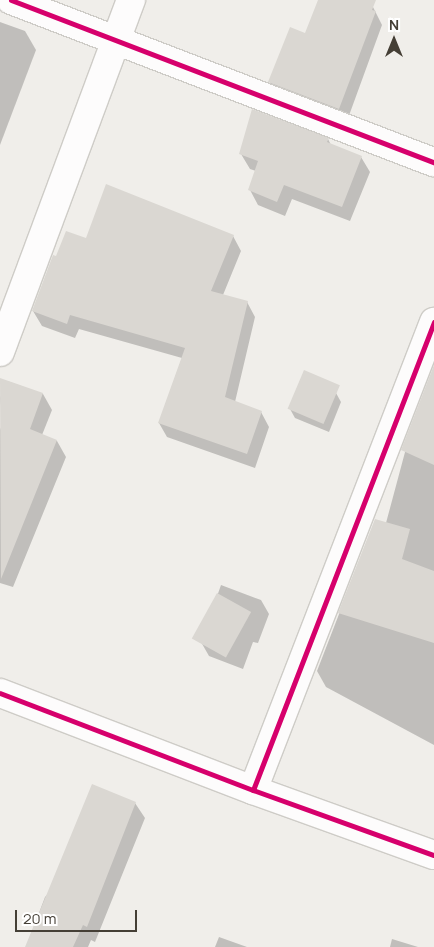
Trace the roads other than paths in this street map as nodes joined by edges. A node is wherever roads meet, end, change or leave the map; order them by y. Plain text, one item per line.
1 (10, 0) edge
2 (131, 0) edge
3 (115, 40) junction
4 (434, 162) edge
5 (434, 322) edge
6 (0, 352) edge
7 (0, 692) edge
8 (253, 790) junction
9 (434, 855) edge

1 - 3 street
2 - 3 street
3 - 4 street
3 - 6 street
5 - 8 street
7 - 8 street
8 - 9 street

